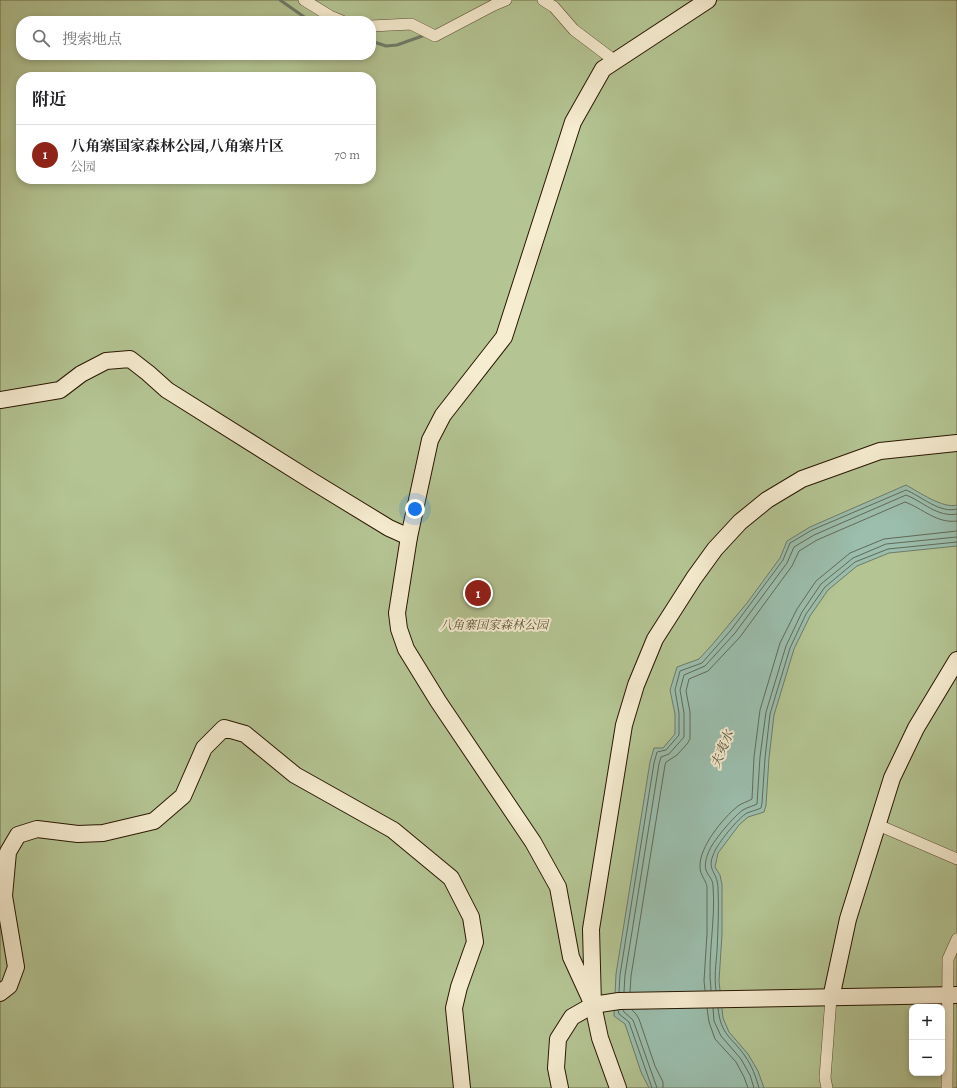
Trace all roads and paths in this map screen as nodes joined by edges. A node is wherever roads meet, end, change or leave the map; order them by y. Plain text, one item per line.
1 (304, 0) edge
2 (506, 0) edge
3 (543, 0) edge
4 (708, 0) edge
5 (330, 16) edge
6 (376, 26) edge
7 (615, 61) junction
8 (0, 400) edge
9 (957, 443) edge
10 (409, 537) junction
11 (957, 660) edge
12 (878, 825) junction
13 (957, 860) edge
14 (957, 939) edge
15 (0, 994) edge
16 (953, 995) edge
17 (831, 998) junction
18 (593, 1005) junction
19 (462, 1088) edge
20 (560, 1088) edge
21 (618, 1088) edge
22 (827, 1088) edge
23 (947, 1088) edge

1 - 5 street
2 - 6 street
3 - 7 street
4 - 7 street
7 - 10 street
8 - 10 street
9 - 18 street
10 - 18 street
11 - 12 street
12 - 13 street
12 - 17 street
14 - 16 street
15 - 19 street
16 - 17 street
16 - 23 street
17 - 18 street
17 - 22 street
18 - 20 street
18 - 21 street

